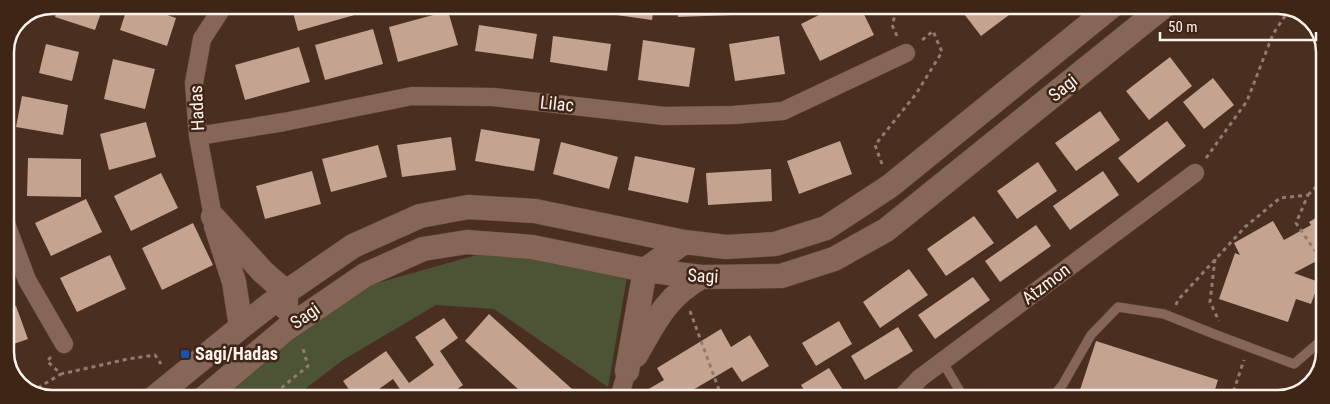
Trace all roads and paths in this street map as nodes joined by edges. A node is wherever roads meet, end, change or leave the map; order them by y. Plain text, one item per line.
1 (218, 14) edge
2 (895, 14) edge
3 (1102, 14) edge
4 (1154, 14) edge
5 (1286, 15) edge
6 (906, 53) junction
7 (198, 136) junction
8 (1195, 173) joint
9 (890, 186) junction
10 (1316, 188) edge
11 (1308, 196) junction
12 (213, 217) junction
13 (684, 242) junction
14 (14, 245) edge
15 (1316, 252) edge
16 (1215, 257) junction
17 (645, 270) junction
18 (701, 277) junction
19 (286, 292) junction
20 (690, 310) dead end
21 (1173, 317) junction
22 (241, 327) junction
23 (286, 330) junction
24 (1227, 339) junction
25 (64, 344) joint
26 (1316, 346) edge
27 (1248, 347) junction
28 (942, 361) junction
29 (308, 366) dead end
30 (627, 371) junction
31 (61, 374) junction
32 (174, 380) junction
33 (38, 388) edge
34 (163, 390) edge
35 (214, 390) edge
36 (279, 390) edge
37 (622, 390) edge
38 (719, 390) edge
39 (909, 390) edge
40 (959, 390) edge
41 (1058, 390) edge
42 (1233, 390) edge

1 - 7 street, Hadas
2 - 6 path
3 - 9 street, Sagi
4 - 18 street, Sagi
5 - 8 path
6 - 7 street, Lilac
6 - 9 path
7 - 12 street, Hadas
8 - 28 street, Atzmon
9 - 13 street, Sagi
10 - 11 path
11 - 15 path
11 - 16 path
12 - 19 street
12 - 22 street
13 - 17 street
13 - 19 street, Sagi
14 - 25 street
16 - 21 path
16 - 24 path
17 - 18 street, Sagi
17 - 23 street, Sagi
17 - 30 street
18 - 30 street
19 - 22 street, Sagi
19 - 23 street
20 - 38 path
21 - 24 lane
21 - 41 lane
22 - 32 street, Sagi
23 - 35 street, Sagi
24 - 27 lane
25 - 31 path
26 - 27 lane
27 - 42 path
28 - 39 street, Atzmon
28 - 40 lane
29 - 36 path
30 - 37 street
31 - 32 path
31 - 33 path
32 - 34 street, Sagi

